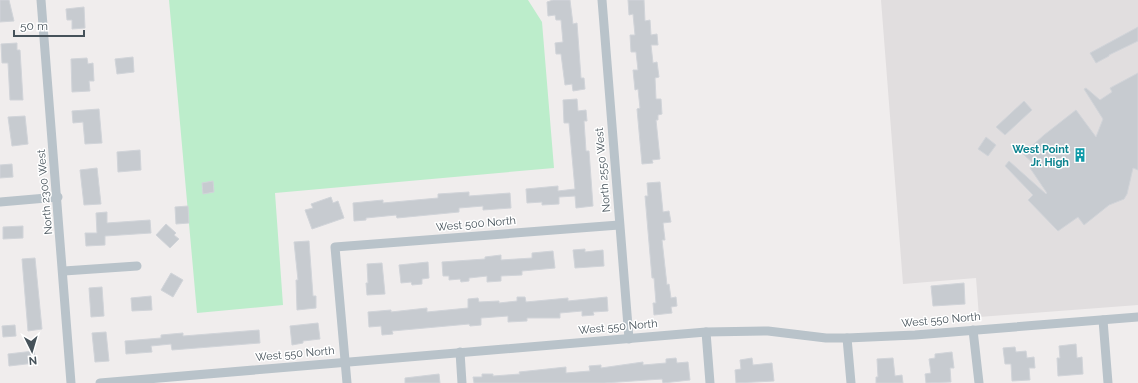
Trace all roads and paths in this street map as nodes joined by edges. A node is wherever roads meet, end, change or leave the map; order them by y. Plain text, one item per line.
1 (42, 0) edge
2 (602, 0) edge
3 (58, 197) junction
4 (0, 202) edge
5 (620, 225) junction
6 (137, 266) dead end
7 (64, 271) junction
8 (1138, 317) edge
9 (1103, 320) junction
10 (973, 330) junction
11 (706, 332) junction
12 (847, 338) junction
13 (628, 339) junction
14 (460, 352) junction
15 (345, 361) junction
16 (203, 379) edge
17 (71, 383) edge
18 (100, 383) edge
19 (347, 383) edge
20 (462, 383) edge
21 (710, 383) edge
22 (851, 383) edge
23 (979, 383) edge
24 (1108, 383) edge

1 - 3 street, North 2300 West
2 - 5 street, North 2550 West
3 - 4 street
3 - 7 street, North 2300 West
5 - 13 street, North 2550 West
5 - 15 street, West 500 North
6 - 7 street
7 - 17 street, North 2300 West
8 - 9 street, West 550 North
9 - 10 street, West 550 North
9 - 24 street
10 - 12 street, West 550 North
10 - 23 street
11 - 12 street, West 550 North
11 - 13 street, West 550 North
11 - 21 street
12 - 22 street
13 - 14 street, West 550 North
14 - 15 street, West 550 North
14 - 20 street
15 - 16 street, West 550 North
15 - 19 street
16 - 18 street, West 550 North

